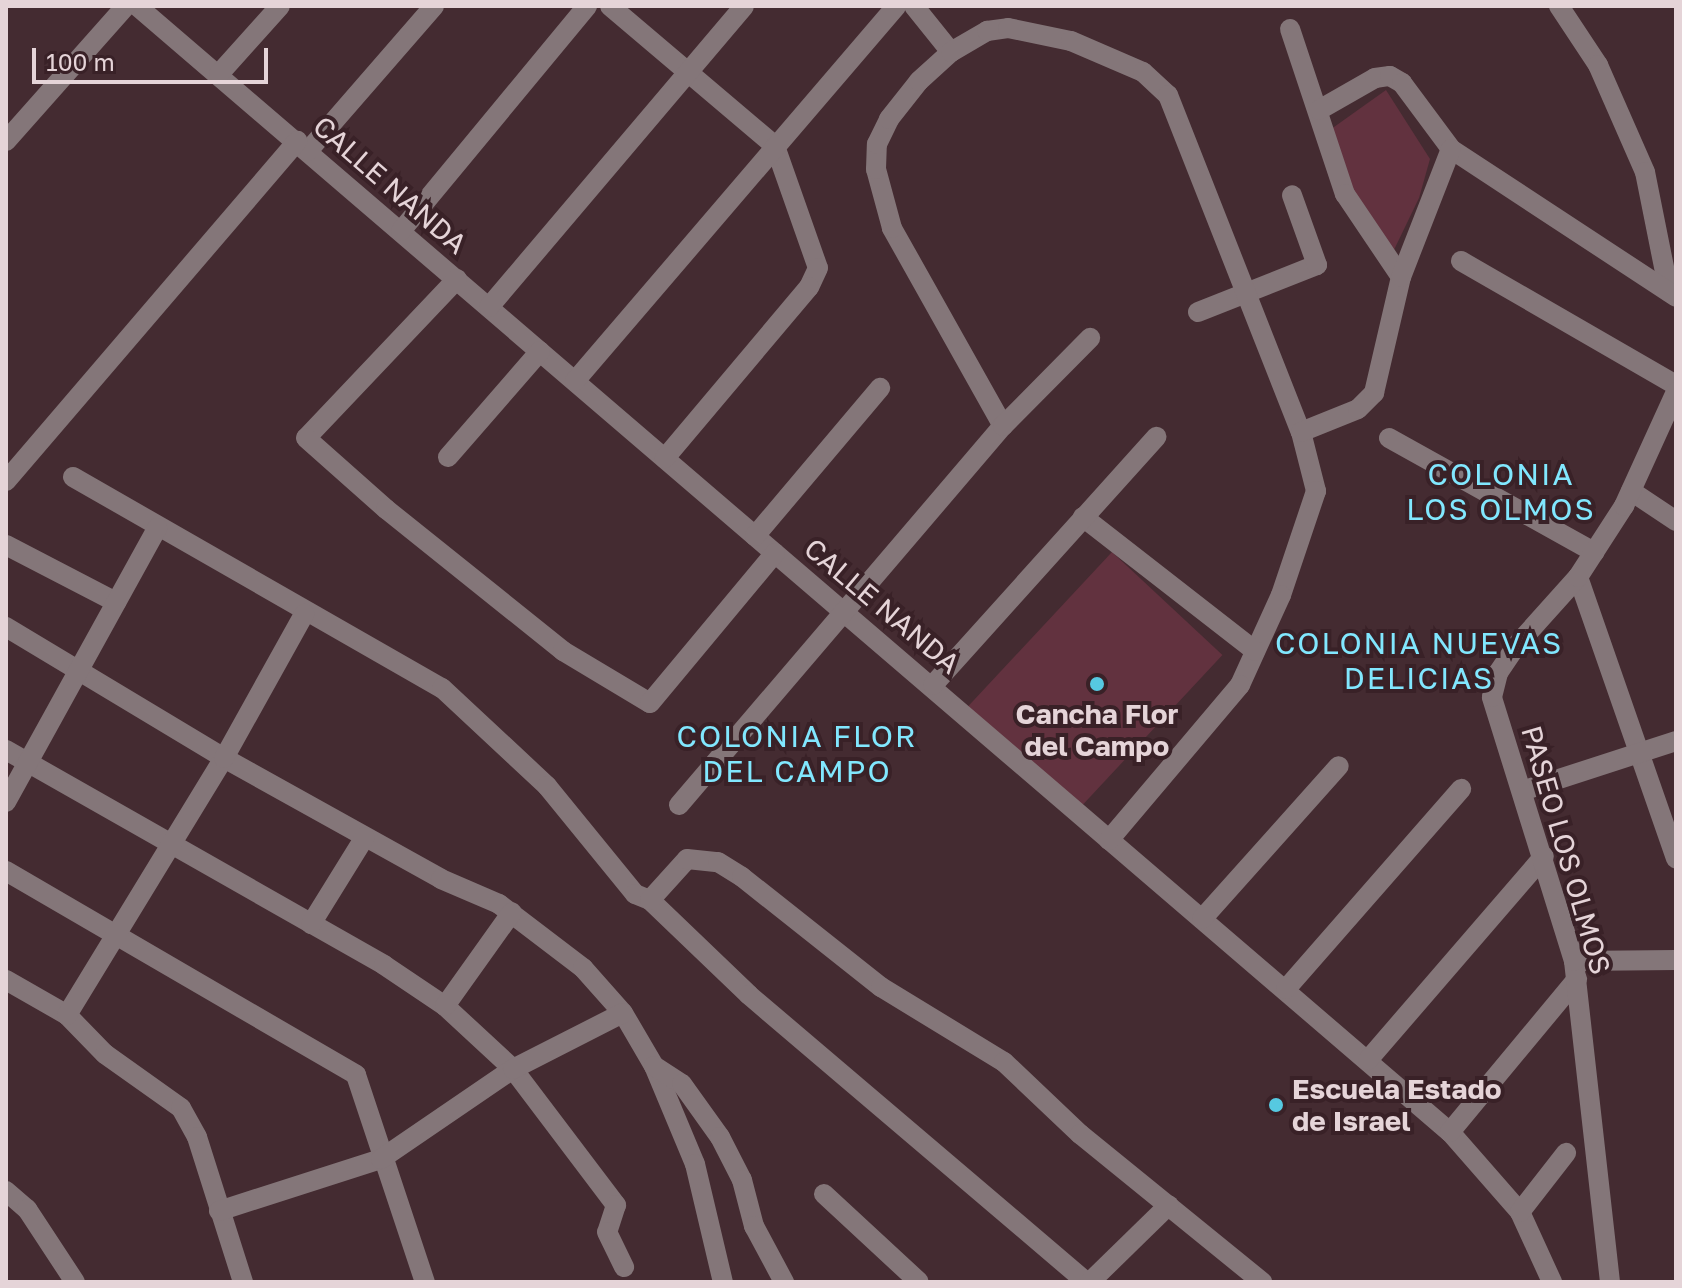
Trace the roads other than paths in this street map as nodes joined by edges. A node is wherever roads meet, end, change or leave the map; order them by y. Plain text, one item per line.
1 (126, 6) edge
2 (137, 6) edge
3 (280, 6) edge
4 (434, 6) edge
5 (587, 6) edge
6 (610, 6) edge
7 (744, 6) edge
8 (896, 6) edge
9 (914, 6) edge
10 (1559, 6) edge
11 (1290, 29) dead end
12 (951, 52) junction
13 (687, 72) junction
14 (219, 74) junction
15 (1319, 110) junction
16 (6, 141) edge
17 (302, 146) junction
18 (775, 146) junction
19 (1451, 149) junction
20 (1292, 195) dead end
21 (401, 231) junction
22 (1461, 261) dead end
23 (1401, 277) junction
24 (457, 279) junction
25 (1672, 294) edge
26 (1246, 295) junction
27 (489, 307) junction
28 (1198, 312) dead end
29 (1090, 338) dead end
30 (540, 351) junction
31 (575, 381) junction
32 (1676, 385) edge
33 (880, 388) dead end
34 (1676, 392) edge
35 (1003, 426) junction
36 (1301, 432) junction
37 (1156, 437) dead end
38 (1389, 438) dead end
39 (448, 457) dead end
40 (665, 458) junction
41 (73, 477) dead end
42 (6, 481) edge
43 (1631, 491) junction
44 (1083, 517) junction
45 (1676, 521) edge
46 (157, 528) junction
47 (755, 536) junction
48 (6, 545) edge
49 (1594, 552) junction
50 (775, 553) junction
51 (1578, 577) junction
52 (116, 602) junction
53 (304, 614) junction
54 (846, 614) junction
55 (6, 627) edge
56 (1255, 651) junction
57 (80, 671) junction
58 (933, 685) junction
59 (1676, 741) edge
60 (6, 750) edge
61 (1639, 753) junction
62 (224, 758) junction
63 (29, 764) junction
64 (1339, 766) dead end
65 (1461, 789) dead end
66 (1522, 791) junction
67 (6, 802) edge
68 (679, 805) dead end
69 (365, 837) junction
70 (1109, 840) junction
71 (172, 846) junction
72 (1544, 856) junction
73 (1676, 858) edge
74 (6, 871) edge
75 (650, 900) junction
76 (512, 912) junction
77 (1202, 919) junction
78 (311, 924) junction
79 (117, 934) junction
80 (1676, 960) edge
81 (1575, 970) junction
82 (6, 980) edge
83 (1286, 989) junction
84 (445, 1006) junction
85 (623, 1013) junction
86 (67, 1015) junction
87 (1368, 1060) junction
88 (654, 1066) junction
89 (513, 1069) junction
90 (1450, 1132) junction
91 (1566, 1153) dead end
92 (381, 1159) junction
93 (6, 1191) edge
94 (824, 1194) dead end
95 (1169, 1205) junction
96 (219, 1211) junction
97 (1520, 1212) junction
98 (624, 1267) dead end
99 (75, 1282) edge
100 (243, 1282) edge
101 (425, 1282) edge
102 (723, 1282) edge
103 (784, 1282) edge
104 (919, 1282) edge
105 (1088, 1282) edge
106 (1262, 1282) edge
107 (1552, 1282) edge
108 (1610, 1282) edge

1 - 16 street
2 - 14 street, CALLE NANDA
3 - 14 street
4 - 17 street
5 - 21 street
6 - 13 street
7 - 13 street
8 - 18 street
9 - 12 street
10 - 25 street
11 - 15 street
12 - 26 street
12 - 35 street
13 - 18 street
13 - 27 street
14 - 17 street, CALLE NANDA
15 - 19 street
15 - 23 street
17 - 21 street, CALLE NANDA
17 - 42 street
18 - 31 street
18 - 40 street
19 - 23 street
19 - 25 street
20 - 26 street
21 - 24 street, CALLE NANDA
22 - 32 street
23 - 36 street
24 - 27 street, CALLE NANDA
24 - 50 street
26 - 28 street
26 - 36 street
27 - 30 street, CALLE NANDA
29 - 35 street
30 - 31 street, CALLE NANDA
30 - 39 street
31 - 40 street, CALLE NANDA
33 - 47 street
34 - 43 street, PASEO LOS OLMOS
35 - 54 street
36 - 56 street
37 - 44 street
38 - 49 street
40 - 47 street, CALLE NANDA
41 - 46 street
43 - 45 street
43 - 49 street, PASEO LOS OLMOS
44 - 56 street
44 - 58 street
46 - 52 street
46 - 53 street
47 - 50 street, CALLE NANDA
48 - 52 street
49 - 51 street, PASEO LOS OLMOS
50 - 54 street, CALLE NANDA
51 - 61 street
51 - 66 street, PASEO LOS OLMOS
52 - 57 street
53 - 62 street
53 - 75 street
54 - 58 street, CALLE NANDA
54 - 68 street
55 - 57 street
56 - 70 street
57 - 62 street
57 - 63 street
58 - 70 street, CALLE NANDA
59 - 61 street
60 - 63 street
61 - 66 street
61 - 73 street
62 - 69 street
62 - 71 street
63 - 67 street
63 - 71 street
64 - 77 street
65 - 83 street
66 - 72 street, PASEO LOS OLMOS
69 - 76 street
69 - 78 street
70 - 77 street, CALLE NANDA
71 - 78 street
71 - 79 street
72 - 81 street, PASEO LOS OLMOS
72 - 87 street
74 - 79 street
75 - 95 street
75 - 105 street
76 - 84 street
76 - 85 street
77 - 83 street, CALLE NANDA
78 - 84 street
79 - 86 street
79 - 92 street
80 - 81 street
81 - 90 street
81 - 108 street, PASEO LOS OLMOS
82 - 86 street
83 - 87 street, CALLE NANDA
84 - 89 street
85 - 88 street
85 - 89 street
86 - 96 street
87 - 90 street, CALLE NANDA
88 - 102 street
88 - 103 street
89 - 92 street
89 - 98 street
90 - 97 street, CALLE NANDA
91 - 97 street
92 - 96 street
92 - 101 street
93 - 99 street
94 - 104 street
95 - 105 street
95 - 106 street
96 - 100 street
97 - 107 street, CALLE NANDA

